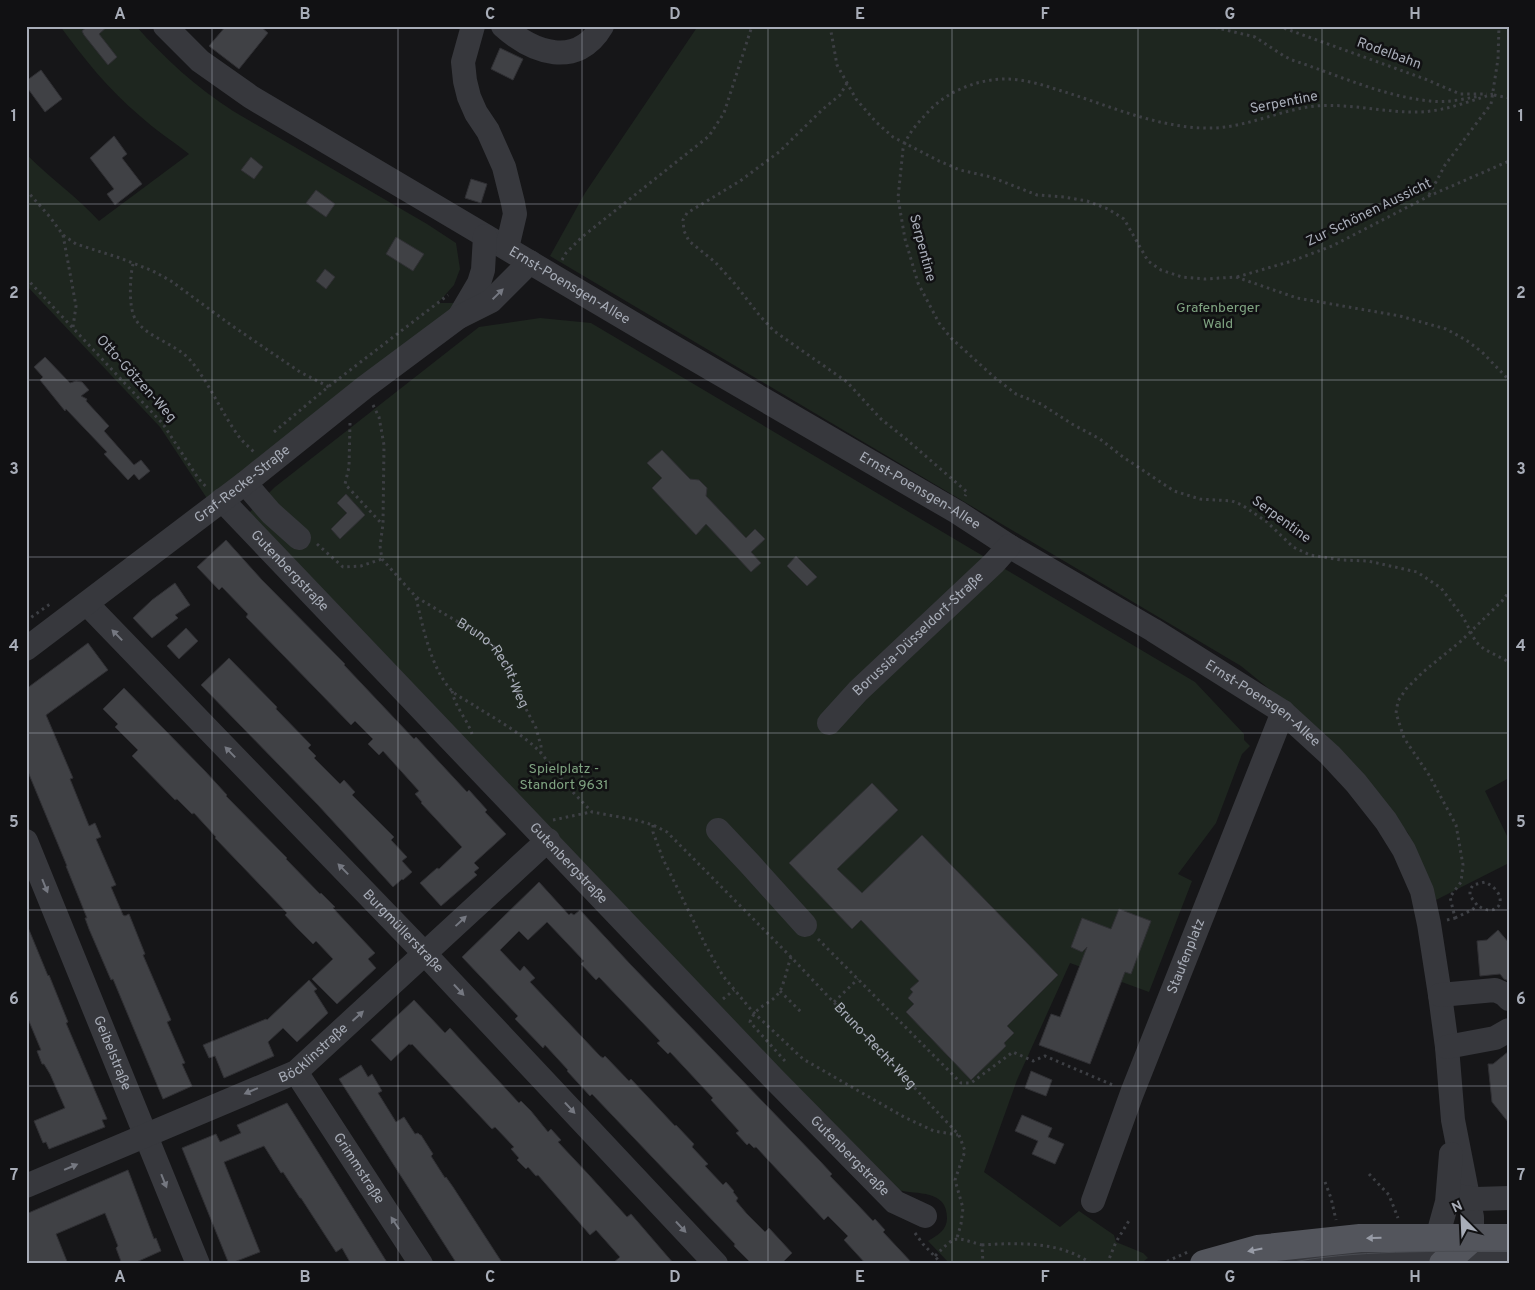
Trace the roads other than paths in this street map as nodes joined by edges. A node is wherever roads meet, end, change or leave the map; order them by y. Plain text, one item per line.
1 (165, 26) edge
2 (473, 26) edge
3 (503, 26) edge
4 (602, 26) edge
5 (485, 236) junction
6 (507, 248) junction
7 (530, 262) junction
8 (459, 317) junction
9 (245, 483) junction
10 (222, 500) junction
11 (300, 538) road end
12 (1009, 546) junction
13 (87, 604) junction
14 (26, 649) edge
15 (1283, 712) junction
16 (829, 723) dead end
17 (718, 830) dead end
18 (540, 832) junction
19 (26, 841) edge
20 (805, 925) road end
21 (425, 954) junction
22 (1440, 995) junction
23 (1509, 999) edge
24 (1509, 1030) edge
25 (1447, 1046) junction
26 (296, 1072) junction
27 (146, 1136) junction
28 (26, 1186) edge
29 (1509, 1198) edge
30 (1093, 1201) dead end
31 (925, 1216) dead end
32 (1446, 1237) edge
33 (1509, 1238) edge
34 (1509, 1253) edge
35 (1295, 1263) edge
36 (198, 1264) edge
37 (422, 1264) edge
38 (716, 1264) edge
39 (1204, 1264) edge

1 - 5 street, Ernst-Poensgen-Allee
2 - 6 street
3 - 4 street
5 - 6 street, Ernst-Poensgen-Allee
5 - 8 street, Graf-Recke-Straße
6 - 7 street, Ernst-Poensgen-Allee
8 -> 7 street, Graf-Recke-Straße
7 - 12 street, Ernst-Poensgen-Allee
8 - 9 street, Graf-Recke-Straße
9 - 10 street, Graf-Recke-Straße
9 - 11 street
10 - 13 street, Graf-Recke-Straße
10 - 18 street, Gutenbergstraße
12 - 15 street, Ernst-Poensgen-Allee
12 - 16 street, Borussia-Düsseldorf-Straße
13 - 14 street, Graf-Recke-Straße
21 -> 13 street, Burgmüllerstraße
15 - 22 street, Ernst-Poensgen-Allee
15 - 30 street, Staufenplatz
17 - 20 street
21 -> 18 street, Böcklinstraße
18 - 31 street, Gutenbergstraße
19 -> 27 street, Geibelstraße
26 -> 21 street, Böcklinstraße
21 -> 38 street, Burgmüllerstraße
22 - 23 street
22 - 25 street, Ernst-Poensgen-Allee
24 - 25 street
25 - 32 street, Ernst-Poensgen-Allee
26 -> 27 street, Böcklinstraße
37 -> 26 street, Grimmstraße
28 -> 27 street, Böcklinstraße
27 -> 36 street, Geibelstraße
29 - 32 street
32 - 33 main road
32 - 34 street
32 - 35 street
32 -> 39 main road

